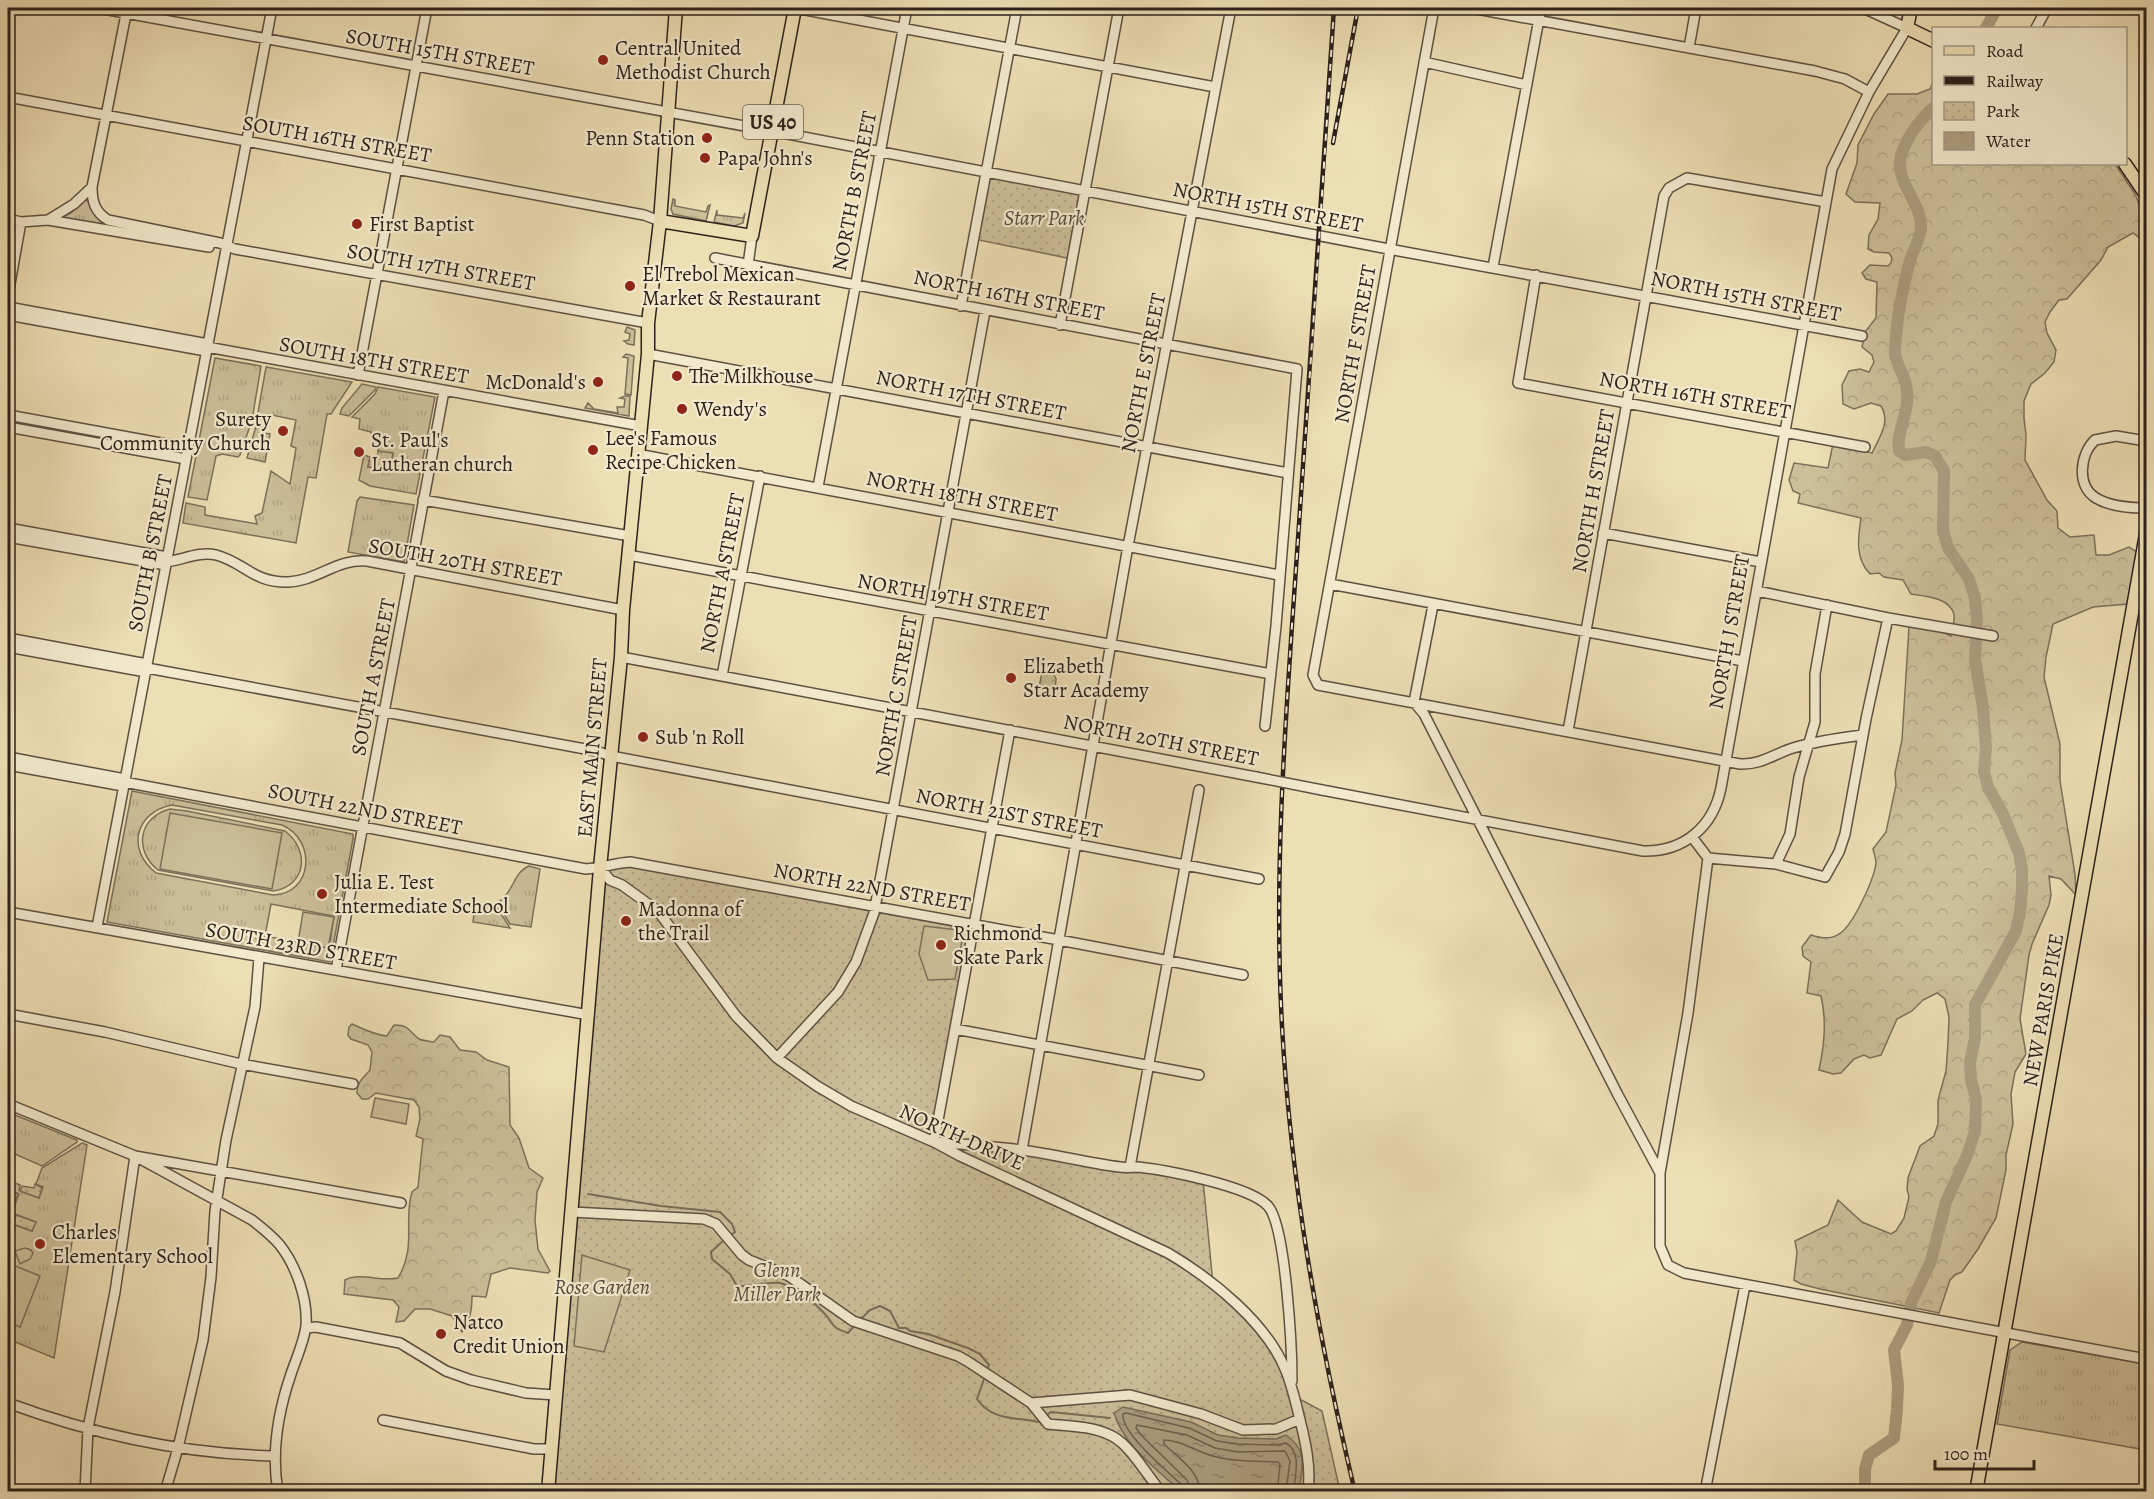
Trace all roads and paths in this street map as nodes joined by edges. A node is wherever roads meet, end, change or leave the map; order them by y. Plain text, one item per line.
1 (98, 8) edge
2 (272, 8) edge
3 (427, 8) edge
4 (676, 8) edge
5 (795, 8) edge
6 (907, 8) edge
7 (1017, 8) edge
8 (1119, 8) edge
9 (1231, 8) edge
10 (1434, 8) edge
11 (1471, 8) edge
12 (1541, 8) edge
13 (1696, 8) edge
14 (1863, 8) edge
15 (1911, 8) edge
16 (2047, 8) edge
17 (127, 10) edge
18 (1539, 21) junction
19 (2037, 27) edge
20 (903, 28) junction
21 (1907, 28) junction
22 (266, 38) junction
23 (1932, 40) edge
24 (1010, 48) junction
25 (1689, 48) junction
26 (1424, 62) junction
27 (416, 66) junction
28 (1108, 66) junction
29 (1527, 85) junction
30 (1215, 87) junction
31 (1869, 92) junction
32 (8, 97) edge
33 (668, 112) junction
34 (106, 115) junction
35 (772, 131) junction
36 (248, 140) junction
37 (880, 152) junction
38 (2126, 165) edge
39 (397, 168) junction
40 (986, 172) junction
41 (92, 187) junction
42 (1085, 191) junction
43 (2146, 195) edge
44 (1826, 202) junction
45 (1192, 211) junction
46 (8, 220) edge
47 (48, 220) junction
48 (660, 221) junction
49 (21, 222) junction
50 (752, 236) junction
51 (226, 247) junction
52 (1391, 249) junction
53 (715, 258) dead end
54 (748, 265) junction
55 (1493, 267) junction
56 (377, 273) junction
57 (1536, 275) junction
58 (855, 284) junction
59 (8, 295) edge
60 (1645, 295) junction
61 (961, 306) junction
62 (8, 307) edge
63 (985, 310) junction
64 (8, 315) edge
65 (648, 323) junction
66 (1060, 325) junction
67 (1804, 325) junction
68 (1862, 336) dead end
69 (1166, 344) junction
70 (207, 347) junction
71 (648, 354) junction
72 (358, 375) junction
73 (837, 388) junction
74 (444, 391) junction
75 (1627, 402) junction
76 (966, 413) junction
77 (8, 415) edge
78 (640, 426) junction
79 (8, 427) edge
80 (1784, 431) junction
81 (2146, 441) edge
82 (1147, 447) junction
83 (1865, 447) dead end
84 (188, 448) junction
85 (638, 454) junction
86 (186, 459) junction
87 (1287, 473) junction
88 (760, 476) junction
89 (818, 487) junction
90 (423, 500) junction
91 (2146, 508) edge
92 (948, 513) junction
93 (8, 528) edge
94 (1603, 533) junction
95 (2146, 534) edge
96 (630, 536) junction
97 (8, 537) edge
98 (1128, 546) junction
99 (628, 555) junction
100 (166, 561) junction
101 (1761, 562) junction
102 (411, 570) junction
103 (1280, 575) junction
104 (740, 576) junction
105 (1330, 584) junction
106 (1757, 591) junction
107 (1433, 605) junction
108 (1827, 605) junction
109 (623, 610) junction
110 (930, 611) junction
111 (1888, 618) junction
112 (1586, 633) junction
113 (1993, 636) dead end
114 (8, 638) edge
115 (1111, 644) junction
116 (8, 647) edge
117 (621, 657) junction
118 (1743, 662) junction
119 (147, 668) junction
120 (1271, 674) junction
121 (722, 676) junction
122 (1414, 702) junction
123 (384, 711) junction
124 (911, 712) junction
125 (1265, 726) dead end
126 (1010, 730) junction
127 (1568, 731) junction
128 (1863, 735) junction
129 (1809, 743) junction
130 (1092, 745) junction
131 (611, 756) junction
132 (8, 757) edge
133 (1725, 761) junction
134 (8, 765) edge
135 (124, 782) junction
136 (1199, 790) dead end
137 (894, 809) junction
138 (1477, 819) junction
139 (363, 826) junction
140 (992, 828) junction
141 (1692, 837) junction
142 (1075, 844) junction
143 (1708, 858) junction
144 (1776, 864) junction
145 (1185, 865) junction
146 (600, 868) junction
147 (1258, 879) dead end
148 (876, 906) junction
149 (8, 912) edge
150 (974, 924) junction
151 (97, 927) junction
152 (1059, 939) junction
153 (260, 958) junction
154 (1168, 960) junction
155 (336, 970) junction
156 (1243, 975) dead end
157 (8, 1014) edge
158 (589, 1016) junction
159 (955, 1029) junction
160 (1040, 1045) junction
161 (777, 1058) junction
162 (241, 1064) junction
163 (1149, 1065) junction
164 (1199, 1075) dead end
165 (353, 1084) dead end
166 (8, 1104) edge
167 (934, 1142) junction
168 (1022, 1150) junction
169 (135, 1156) junction
170 (1130, 1167) junction
171 (222, 1172) junction
172 (1660, 1173) junction
173 (218, 1200) junction
174 (401, 1203) dead end
175 (572, 1212) junction
176 (1745, 1285) junction
177 (306, 1328) junction
178 (2004, 1333) junction
179 (2146, 1359) edge
180 (556, 1395) junction
181 (1294, 1396) junction
182 (8, 1403) edge
183 (1031, 1403) junction
184 (1300, 1419) junction
185 (383, 1420) dead end
186 (88, 1428) junction
187 (178, 1448) junction
188 (552, 1449) junction
189 (275, 1456) junction
190 (85, 1491) edge
191 (165, 1491) edge
192 (278, 1491) edge
193 (548, 1491) edge
194 (1161, 1491) edge
195 (1308, 1491) edge
196 (1705, 1491) edge
197 (1976, 1491) edge

1 - 17 street, SOUTH 15TH STREET
2 - 22 street, SOUTH B STREET
3 - 27 street
4 - 33 main road, EAST MAIN STREET
5 - 20 street
5 - 35 main road, US 40
6 - 20 street, NORTH B STREET
7 - 24 street
8 - 28 street
9 - 30 street, NORTH E STREET
10 - 26 street, NORTH F STREET
11 - 18 street
12 - 18 street
13 - 25 street
14 - 21 street
15 - 21 main road, NORTH J STREET
16 - 19 street
17 - 22 street, SOUTH 15TH STREET
17 - 34 street
18 - 25 street
18 - 29 street
20 - 24 street
20 - 37 street, NORTH B STREET
21 - 23 main road
21 - 31 street, NORTH J STREET
22 - 27 street, SOUTH 15TH STREET
22 - 36 street, SOUTH B STREET
24 - 28 street
24 - 40 street
25 - 31 street
26 - 29 street
26 - 52 street, NORTH F STREET
27 - 33 street, SOUTH 15TH STREET
27 - 39 street
28 - 30 street
28 - 42 street
29 - 55 street
30 - 45 street, NORTH E STREET
31 - 44 street, NORTH J STREET
32 - 34 street, SOUTH 16TH STREET
33 - 35 street, NORTH 15TH STREET
33 - 48 main road, EAST MAIN STREET
34 - 36 street, SOUTH 16TH STREET
34 - 41 street
35 - 37 street, NORTH 15TH STREET
35 - 50 main road, US 40
36 - 39 street, SOUTH 16TH STREET
36 - 51 street, SOUTH B STREET
37 - 40 street, NORTH 15TH STREET
37 - 58 street, NORTH B STREET
38 - 43 main road
39 - 48 street, SOUTH 16TH STREET
39 - 56 street
40 - 42 street, NORTH 15TH STREET
40 - 61 street
41 - 47 street
41 - 51 street, SOUTH 17TH STREET
42 - 45 street, NORTH 15TH STREET
42 - 66 street
44 - 60 street, NORTH H STREET
44 - 67 street, NORTH J STREET
45 - 52 street, NORTH 15TH STREET
45 - 69 street, NORTH E STREET
46 - 49 street, SOUTH 17TH STREET
47 - 49 street, SOUTH 17TH STREET
47 - 51 street, SOUTH 17TH STREET
48 - 50 main road
48 - 65 main road, EAST MAIN STREET
49 - 59 street
50 - 54 street
51 - 56 street, SOUTH 17TH STREET
51 - 70 street, SOUTH B STREET
52 - 55 street, NORTH 15TH STREET
52 - 105 street, NORTH F STREET
53 - 54 street, NORTH 16TH STREET
54 - 58 street, NORTH 16TH STREET
55 - 57 street, NORTH 15TH STREET
56 - 65 street, SOUTH 17TH STREET
56 - 72 street
57 - 60 street, NORTH 15TH STREET
57 - 75 street, NORTH 16TH STREET
58 - 61 street, NORTH 16TH STREET
58 - 73 street, NORTH B STREET
60 - 67 street, NORTH 15TH STREET
60 - 75 street, NORTH H STREET
61 - 63 street, NORTH 16TH STREET
62 - 70 street, SOUTH 18TH STREET
63 - 66 street, NORTH 16TH STREET
63 - 76 street, NORTH C STREET
64 - 70 street, SOUTH 18TH STREET
65 - 71 main road, EAST MAIN STREET
66 - 69 street, NORTH 16TH STREET
67 - 68 street, NORTH 15TH STREET
67 - 80 street, NORTH J STREET
69 - 82 street, NORTH E STREET
69 - 87 street, NORTH 16TH STREET
70 - 72 street, SOUTH 18TH STREET
70 - 84 street, SOUTH B STREET
71 - 73 street, NORTH 17TH STREET
71 - 78 main road, EAST MAIN STREET
72 - 74 street, SOUTH 18TH STREET
73 - 76 street, NORTH 17TH STREET
73 - 89 street, NORTH B STREET
74 - 78 street, SOUTH 18TH STREET
74 - 90 street, SOUTH A STREET
75 - 80 street, NORTH 16TH STREET
75 - 94 street, NORTH H STREET
76 - 82 street, NORTH 17TH STREET
76 - 92 street, NORTH C STREET
77 - 84 street
78 - 85 main road, EAST MAIN STREET
79 - 86 street
80 - 83 street, NORTH 16TH STREET
80 - 101 street, NORTH J STREET
81 - 91 street
82 - 87 street, NORTH 17TH STREET
82 - 98 street, NORTH E STREET
84 - 86 street, SOUTH B STREET
85 - 88 street, NORTH 18TH STREET
85 - 96 main road, EAST MAIN STREET
86 - 100 street, SOUTH B STREET
87 - 103 street
88 - 89 street, NORTH 18TH STREET
88 - 104 street, NORTH A STREET
89 - 92 street, NORTH 18TH STREET
90 - 96 street
90 - 102 street, SOUTH A STREET
92 - 98 street, NORTH 18TH STREET
92 - 110 street, NORTH C STREET
93 - 100 street, SOUTH 20TH STREET
94 - 101 street
94 - 112 street, NORTH H STREET
95 - 178 main road, NEW PARIS PIKE
96 - 99 main road, EAST MAIN STREET
97 - 100 street, SOUTH 20TH STREET
98 - 103 street, NORTH 18TH STREET
98 - 115 street, NORTH E STREET
99 - 104 street, NORTH 19TH STREET
99 - 109 main road, EAST MAIN STREET
100 - 102 street, SOUTH 20TH STREET
100 - 119 street, SOUTH B STREET
101 - 106 street, NORTH J STREET
102 - 109 street, SOUTH 20TH STREET
102 - 123 street, SOUTH A STREET
103 - 120 street
104 - 110 street, NORTH 19TH STREET
104 - 121 street, NORTH A STREET
105 - 107 street
105 - 122 street, NORTH F STREET
106 - 108 street
106 - 118 street, NORTH J STREET
107 - 112 street
107 - 122 street
108 - 111 street
108 - 129 street
109 - 117 main road, EAST MAIN STREET
110 - 115 street, NORTH 19TH STREET
110 - 124 street, NORTH C STREET
111 - 113 street
111 - 128 street
112 - 118 street
112 - 127 street, NORTH H STREET
114 - 119 street
115 - 120 street, NORTH 19TH STREET
115 - 130 street, NORTH E STREET
116 - 119 street
117 - 121 street, NORTH 20TH STREET
117 - 131 main road, EAST MAIN STREET
118 - 133 street, NORTH J STREET
119 - 123 street, NORTH 21ST STREET
119 - 135 street, SOUTH B STREET
120 - 125 street
121 - 124 street, NORTH 20TH STREET
122 - 127 street
122 - 138 street
123 - 131 street, NORTH 21ST STREET
123 - 139 street, SOUTH A STREET
124 - 126 street, NORTH 20TH STREET
124 - 137 street, NORTH C STREET
126 - 130 street, NORTH 20TH STREET
126 - 140 street
127 - 133 street
128 - 129 street
128 - 144 street
129 - 133 street
129 - 144 street
130 - 138 street, NORTH 20TH STREET, bridge
130 - 142 street, NORTH E STREET
131 - 137 street, NORTH 21ST STREET
131 - 146 main road, EAST MAIN STREET
132 - 135 street, SOUTH 22ND STREET
133 - 141 street, NORTH J STREET
134 - 135 street, SOUTH 22ND STREET
135 - 139 street, SOUTH 22ND STREET
135 - 151 street, SOUTH B STREET
136 - 145 street
137 - 140 street, NORTH 21ST STREET
137 - 148 street, NORTH C STREET
138 - 141 street, NORTH 20TH STREET
138 - 172 street
139 - 146 street, SOUTH 22ND STREET
139 - 155 street, SOUTH A STREET
140 - 142 street, NORTH 21ST STREET
140 - 150 street
141 - 143 street
142 - 145 street, NORTH 21ST STREET
142 - 152 street, NORTH E STREET
143 - 144 street
143 - 172 street
145 - 147 street, NORTH 21ST STREET
145 - 154 street
146 - 148 street, NORTH 22ND STREET
146 - 158 main road, EAST MAIN STREET
146 - 161 street, NORTH DRIVE
148 - 150 street, NORTH 22ND STREET
148 - 161 street, NORTH C STREET
149 - 151 street, SOUTH 23RD STREET
150 - 152 street, NORTH 22ND STREET
150 - 159 street
151 - 153 street, SOUTH 23RD STREET
152 - 154 street, NORTH 22ND STREET
152 - 160 street, NORTH E STREET
153 - 155 street, SOUTH 23RD STREET
153 - 162 street
154 - 156 street, NORTH 22ND STREET
154 - 163 street
155 - 158 street, SOUTH 23RD STREET
157 - 162 street
158 - 175 main road, EAST MAIN STREET
159 - 160 street
159 - 167 street
160 - 163 street
160 - 168 street, NORTH E STREET
161 - 167 street, NORTH DRIVE
162 - 165 street
162 - 171 street
163 - 164 street
163 - 170 street
166 - 169 street
167 - 168 street
167 - 181 street, NORTH DRIVE
168 - 170 street
169 - 171 street
169 - 173 street
169 - 186 street
170 - 181 street, NORTH DRIVE
171 - 173 street
171 - 174 street
172 - 176 street
173 - 177 street
173 - 187 street
175 - 180 main road, EAST MAIN STREET
175 - 183 street
176 - 178 street
176 - 196 street
177 - 180 street
177 - 189 street
178 - 179 street
178 - 197 main road, NEW PARIS PIKE
180 - 188 main road, EAST MAIN STREET
181 - 184 street, NORTH DRIVE
182 - 186 street
183 - 184 street
183 - 194 street
184 - 195 street, NORTH DRIVE
185 - 188 street
186 - 187 street
186 - 190 street
187 - 189 street
187 - 191 street
188 - 193 main road, EAST MAIN STREET
189 - 192 street

